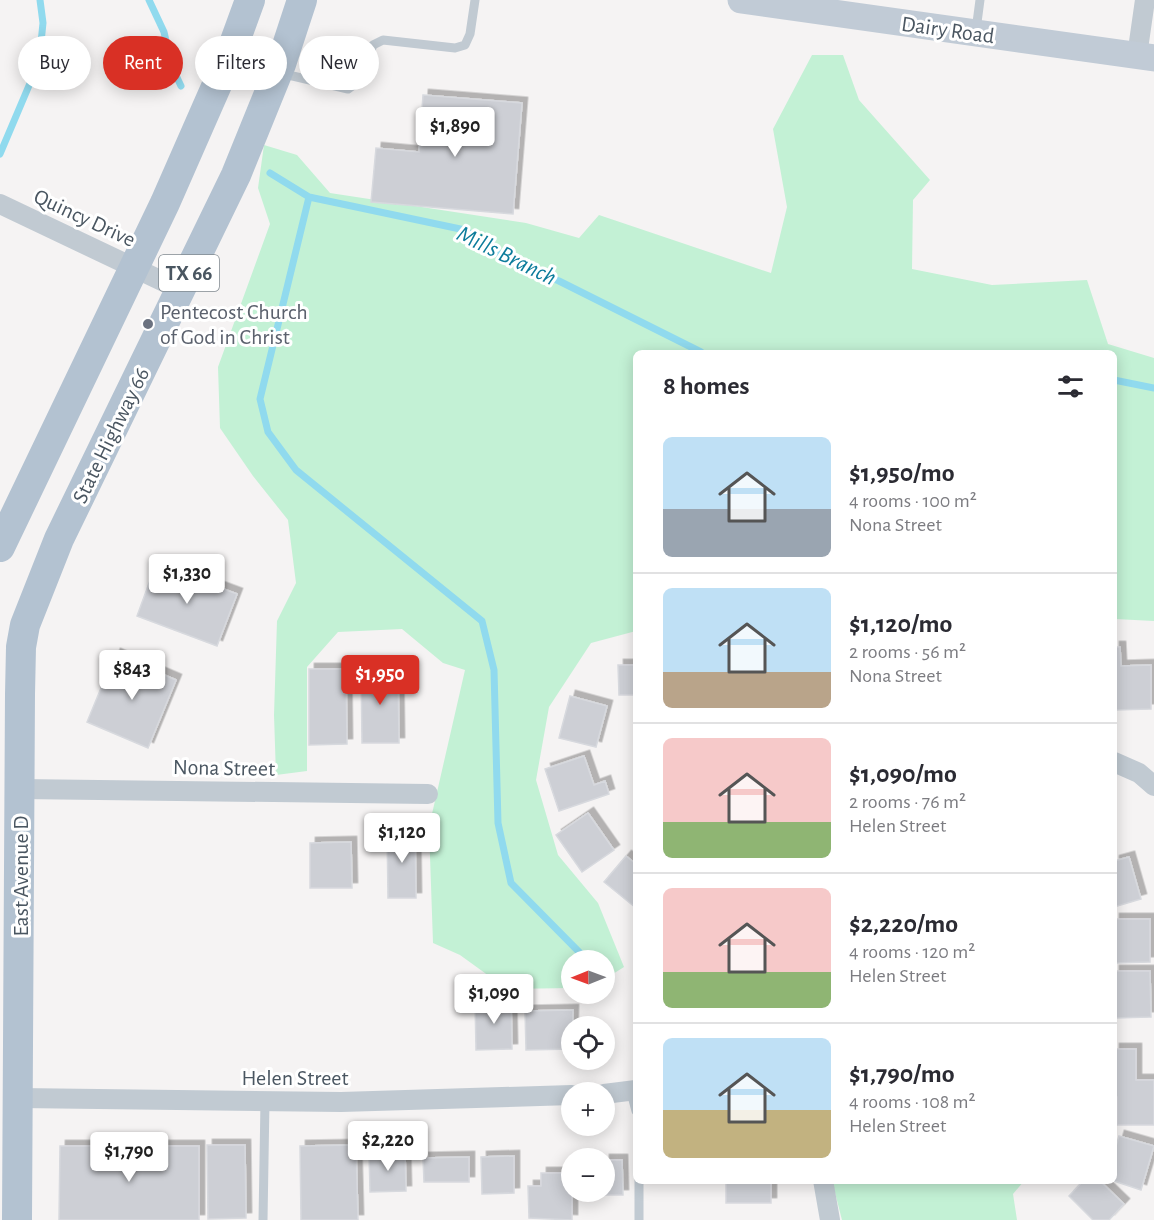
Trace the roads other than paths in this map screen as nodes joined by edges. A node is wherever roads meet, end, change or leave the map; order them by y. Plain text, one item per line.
1 (250, 0) edge
2 (302, 0) edge
3 (475, 0) edge
4 (741, 0) edge
5 (980, 0) edge
6 (1145, 0) edge
7 (813, 5) edge
8 (976, 33) junction
9 (287, 45) edge
10 (1145, 57) edge
11 (287, 74) edge
12 (271, 90) edge
13 (0, 204) edge
14 (133, 267) junction
15 (181, 290) junction
16 (59, 539) joint
17 (0, 547) edge
18 (1117, 763) edge
19 (1154, 786) edge
20 (20, 789) junction
21 (428, 794) dead end
22 (0, 818) edge
23 (20, 848) junction
24 (561, 1095) edge
25 (615, 1095) edge
26 (19, 1098) junction
27 (633, 1098) edge
28 (265, 1101) junction
29 (8, 1179) edge
30 (639, 1184) edge
31 (824, 1184) edge
32 (17, 1220) edge
33 (263, 1220) edge
34 (639, 1220) edge
35 (830, 1220) edge

1 - 14 main road, TX 66
2 - 9 main road, State Highway 66 / TX 66
3 - 11 lane
4 - 7 street, Dairy Road
5 - 8 lane
6 - 10 street
7 - 8 street, Dairy Road
8 - 10 street, Dairy Road
12 - 15 main road, State Highway 66 / TX 66
13 - 14 street, Quincy Drive
14 - 15 street, Quincy Drive
14 - 17 main road, TX 66
15 - 16 main road, State Highway 66 / TX 66
16 - 20 main road, East Avenue D / TX 66
18 - 19 street
20 - 21 street, Nona Street
20 - 23 main road, East Avenue D / TX 66
22 - 23 main road
23 - 26 main road, East Avenue D / TX 66
24 - 28 street, Helen Street
25 - 27 street
26 - 28 street, Helen Street
26 - 29 main road, East Avenue D / TX 66
28 - 33 lane
29 - 32 main road, East Avenue D / TX 66
30 - 34 lane
31 - 35 street

